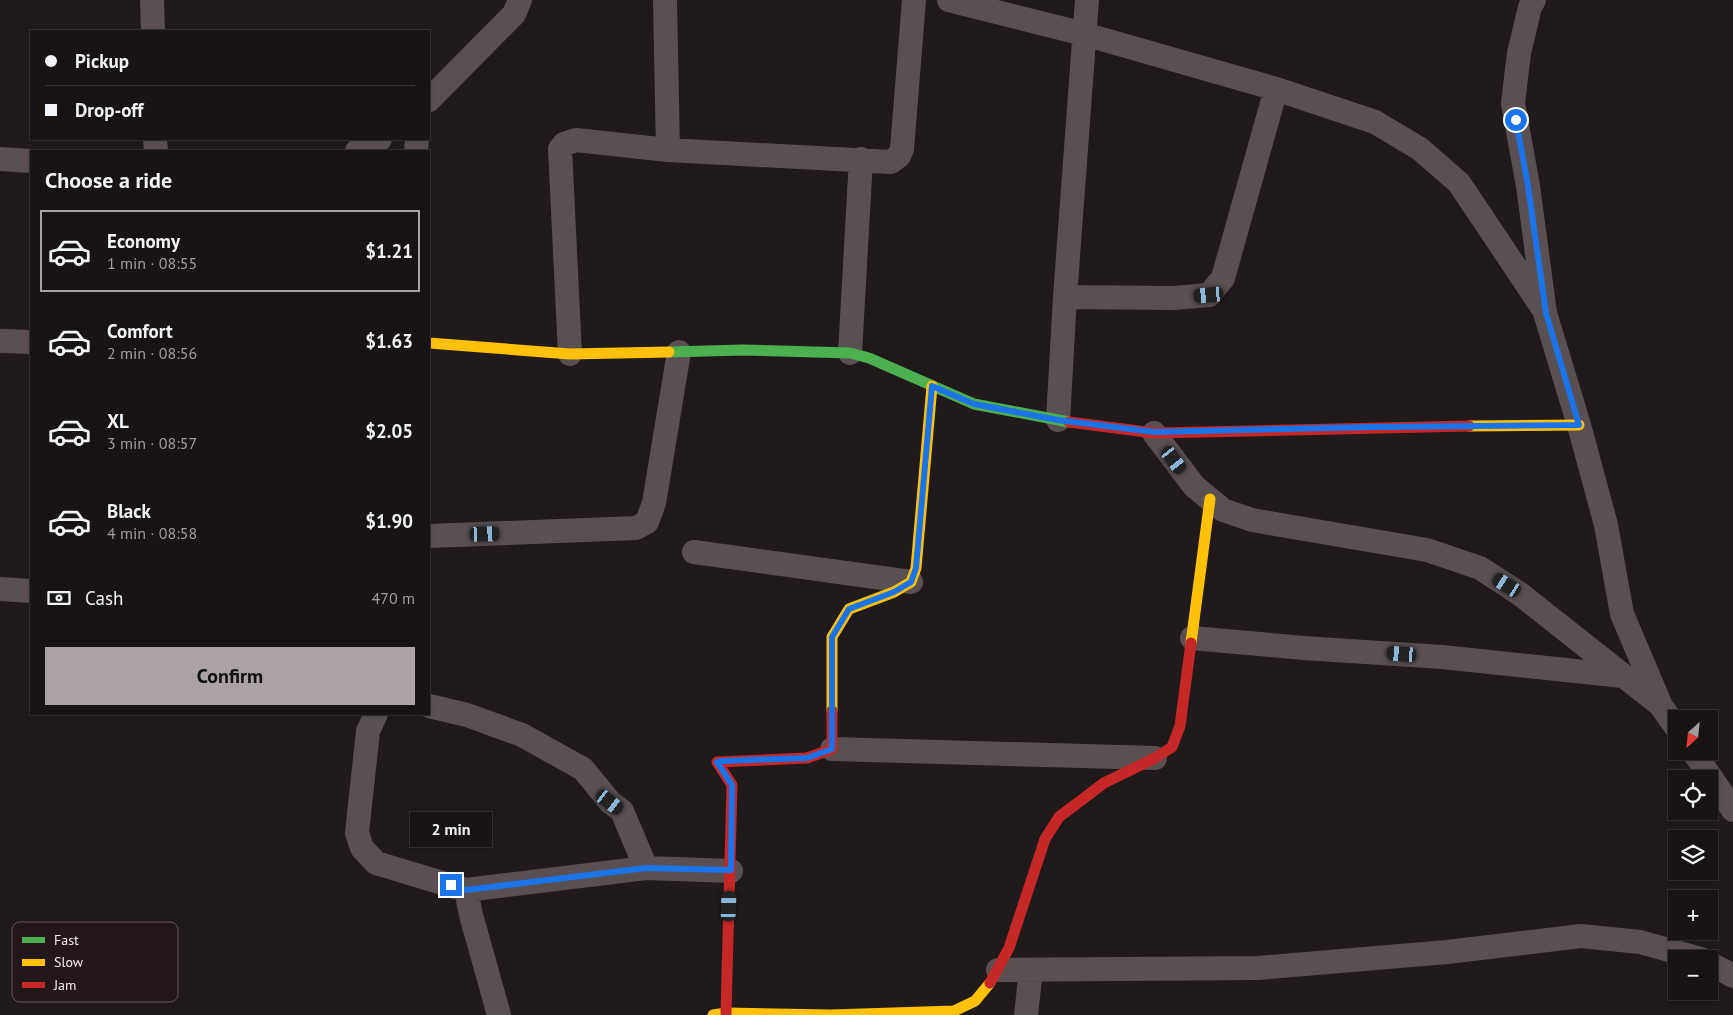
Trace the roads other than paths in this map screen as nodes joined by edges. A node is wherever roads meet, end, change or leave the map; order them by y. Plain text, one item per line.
1 (152, 0) edge
2 (520, 0) edge
3 (665, 0) edge
4 (914, 0) edge
5 (949, 0) edge
6 (1087, 0) edge
7 (1534, 0) edge
8 (153, 30) edge
9 (1084, 34) junction
10 (1276, 89) junction
11 (430, 99) edge
12 (378, 140) edge
13 (359, 150) edge
14 (668, 150) junction
15 (0, 159) edge
16 (862, 159) junction
17 (30, 161) edge
18 (1065, 297) junction
19 (1546, 313) junction
20 (0, 341) edge
21 (30, 342) edge
22 (430, 343) edge
23 (679, 352) junction
24 (850, 352) junction
25 (570, 354) junction
26 (932, 386) junction
27 (1058, 420) junction
28 (1579, 425) junction
29 (1154, 432) junction
30 (1210, 499) junction
31 (430, 536) edge
32 (694, 552) dead end
33 (911, 582) junction
34 (0, 589) edge
35 (30, 591) edge
36 (1192, 638) junction
37 (1623, 676) junction
38 (430, 706) edge
39 (1662, 706) junction
40 (376, 715) edge
41 (1668, 715) edge
42 (832, 749) junction
43 (1155, 758) junction
44 (1699, 760) edge
45 (1733, 810) edge
46 (646, 868) junction
47 (731, 870) junction
48 (466, 890) junction
49 (1669, 950) edge
50 (1718, 968) edge
51 (998, 970) junction
52 (1031, 970) junction
53 (1733, 976) edge
54 (726, 1013) junction
55 (499, 1015) edge
56 (713, 1015) edge
57 (1026, 1015) edge

1 - 8 street
2 - 11 street
3 - 14 street
4 - 16 street
5 - 9 street
6 - 9 street
7 - 19 street
9 - 10 street
9 - 18 street
10 - 18 street
10 - 19 street
12 - 13 street
14 - 16 street
14 - 25 street
15 - 17 street
16 - 24 street
18 - 27 street
19 - 28 street
20 - 21 street
22 - 25 street
23 - 24 street
23 - 25 street
23 - 31 street
24 - 26 street
26 - 27 street
26 - 33 street
27 - 29 street
28 - 29 street
28 - 39 street
29 - 30 street
30 - 36 street
30 - 37 street
32 - 33 street
33 - 42 street
34 - 35 street
36 - 37 street
36 - 43 street
37 - 39 street
38 - 46 street
39 - 41 street
40 - 48 street
42 - 43 street
42 - 47 street
43 - 51 street
44 - 45 street
46 - 47 street
46 - 48 street
47 - 54 street
48 - 55 street
49 - 52 street
50 - 53 street
51 - 52 street
51 - 54 street
52 - 57 street
54 - 56 street

